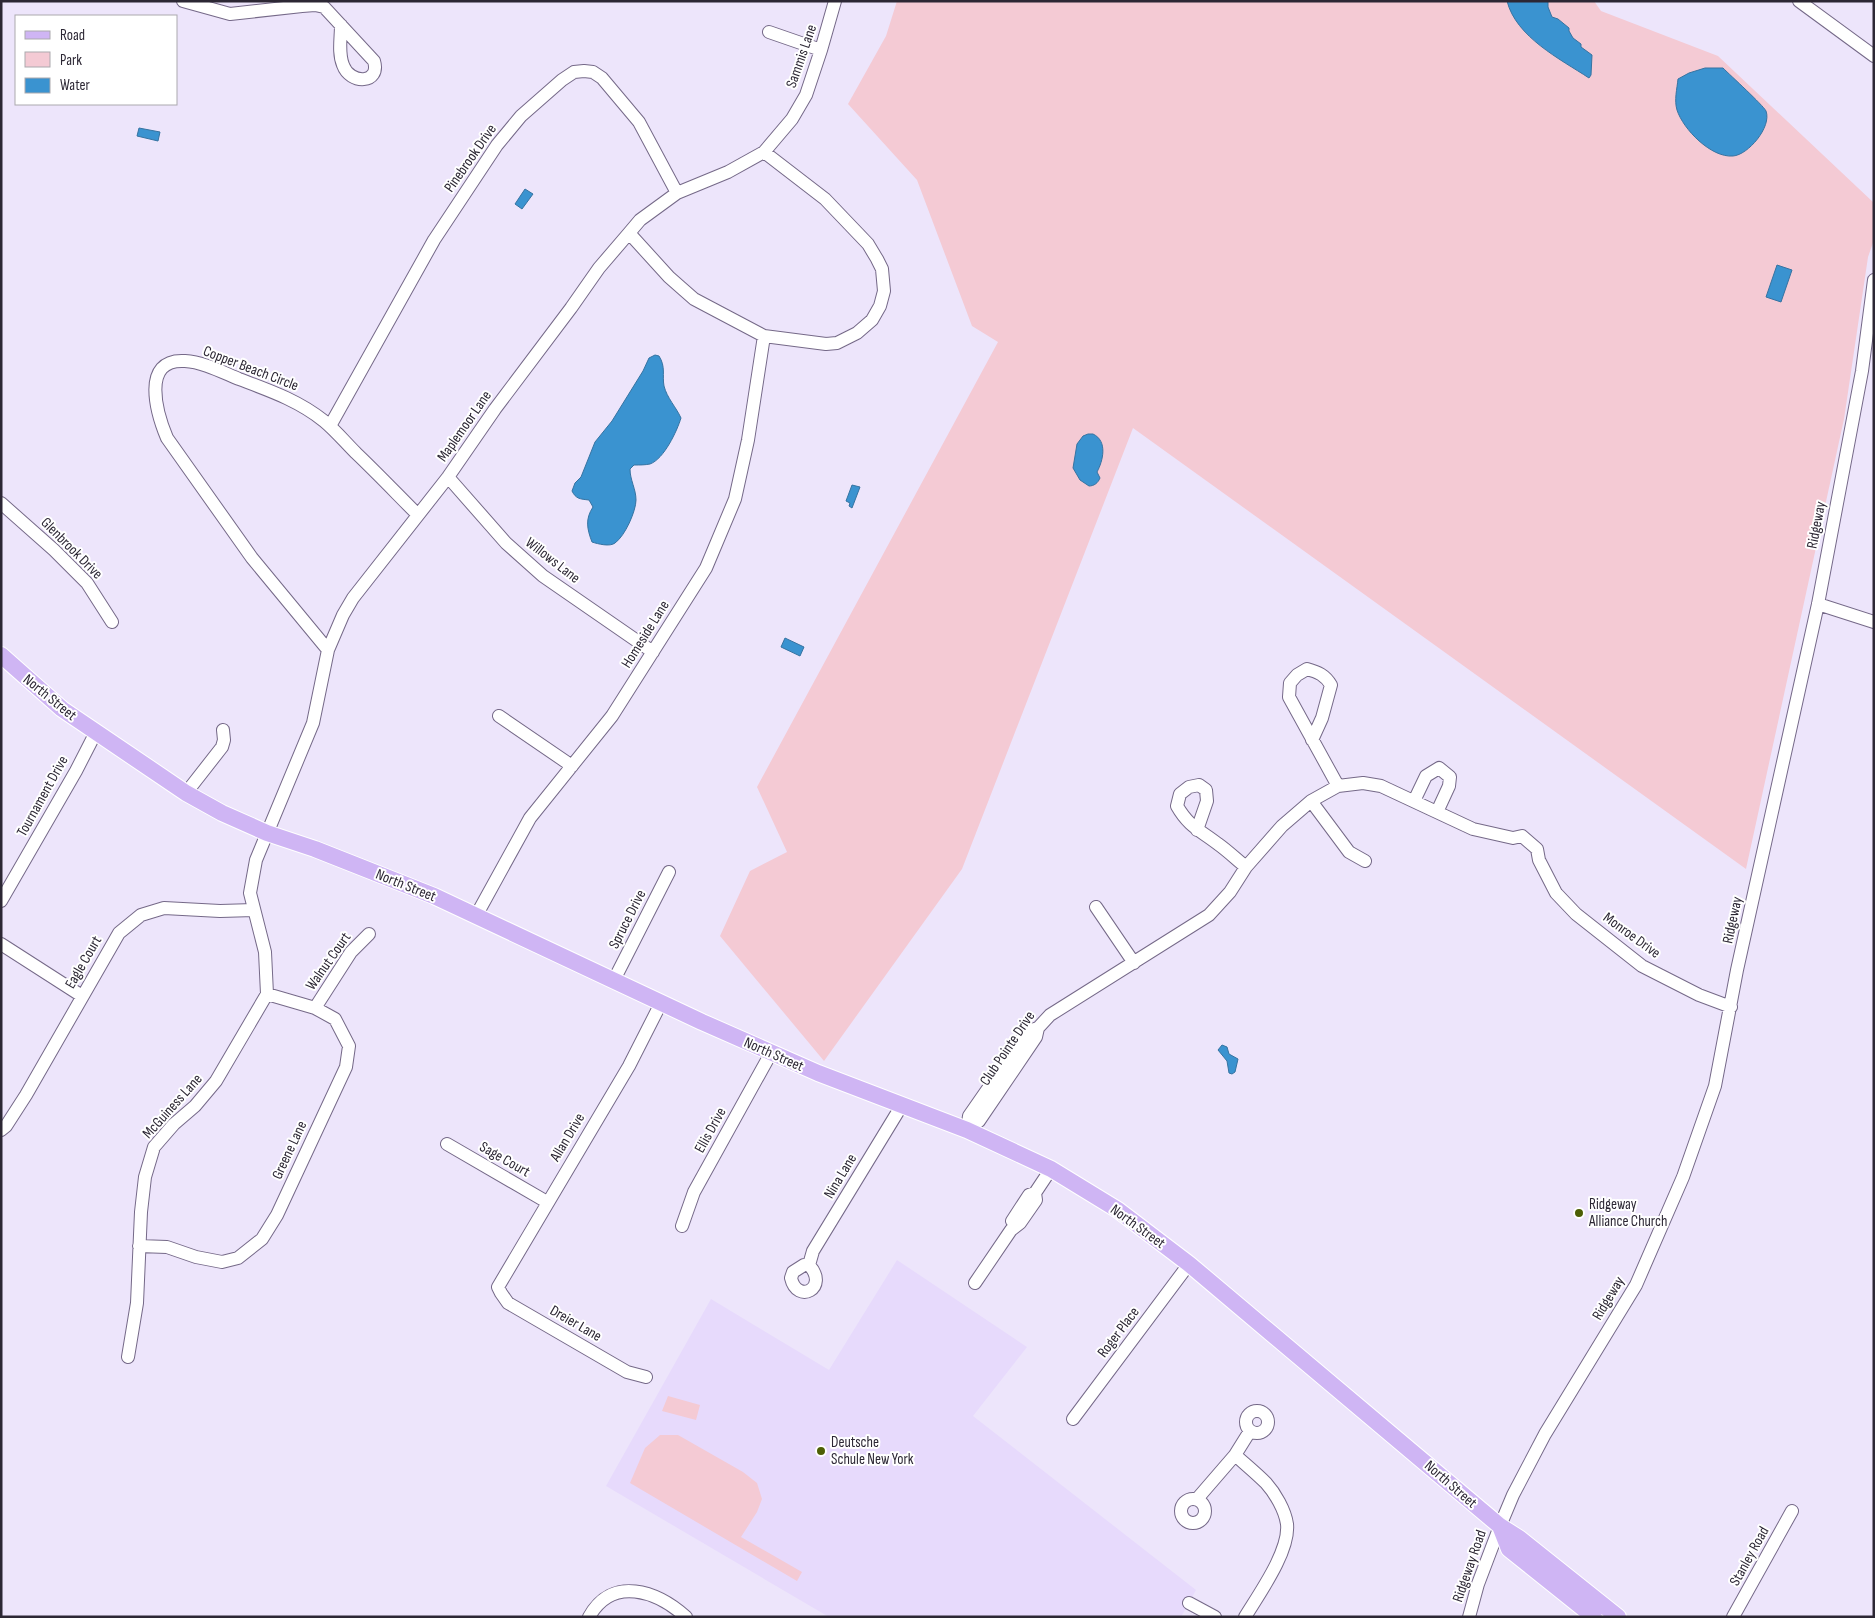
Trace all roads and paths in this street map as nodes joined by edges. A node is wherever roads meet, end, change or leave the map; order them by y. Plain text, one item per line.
1 (183, 1) edge
2 (835, 1) edge
3 (1799, 1) edge
4 (341, 25) junction
5 (769, 32) dead end
6 (821, 50) junction
7 (1874, 56) edge
8 (792, 119) joint
9 (764, 152) junction
10 (677, 193) junction
11 (629, 232) junction
12 (1874, 280) edge
13 (764, 336) junction
14 (330, 426) junction
15 (448, 478) junction
16 (1, 503) edge
17 (418, 515) junction
18 (1818, 604) junction
19 (112, 622) dead end
20 (1874, 622) edge
21 (328, 650) junction
22 (653, 652) junction
23 (1, 655) edge
24 (499, 716) dead end
25 (223, 730) dead end
26 (96, 732) junction
27 (1312, 740) junction
28 (572, 766) junction
29 (1338, 786) junction
30 (186, 792) junction
31 (1311, 801) junction
32 (1414, 801) junction
33 (1437, 812) junction
34 (1197, 830) dead end
35 (267, 833) junction
36 (1539, 860) joint
37 (1365, 861) dead end
38 (1246, 867) junction
39 (669, 872) dead end
40 (1, 901) edge
41 (1096, 907) dead end
42 (254, 910) junction
43 (476, 916) junction
44 (369, 934) dead end
45 (1, 944) edge
46 (1134, 963) junction
47 (614, 980) junction
48 (267, 994) junction
49 (82, 996) junction
50 (661, 1003) junction
51 (1731, 1007) junction
52 (315, 1008) junction
53 (771, 1053) junction
54 (902, 1105) junction
55 (1, 1130) edge
56 (967, 1130) junction
57 (447, 1144) dead end
58 (1050, 1169) junction
59 (547, 1202) junction
60 (682, 1226) dead end
61 (139, 1246) junction
62 (1189, 1264) junction
63 (808, 1265) dead end
64 (975, 1283) dead end
65 (498, 1287) joint
66 (128, 1357) dead end
67 (646, 1377) dead end
68 (1073, 1419) dead end
69 (1250, 1431) dead end
70 (1234, 1455) junction
71 (1197, 1499) dead end
72 (1792, 1511) dead end
73 (1500, 1526) junction
74 (1189, 1603) dead end
75 (589, 1617) edge
76 (686, 1617) edge
77 (1214, 1617) edge
78 (1245, 1617) edge
79 (1468, 1617) edge
80 (1594, 1617) edge
81 (1618, 1617) edge
82 (1733, 1617) edge

1 - 4 street
2 - 6 street, Sammis Lane
3 - 7 street
4 - 4 street
5 - 6 street
6 - 8 street, Sammis Lane
8 - 9 street, Maplemoor Lane
9 - 10 street, Maplemoor Lane
9 - 13 street
10 - 11 street, Maplemoor Lane
10 - 14 street, Pinebrook Drive
11 - 13 street
11 - 15 street, Maplemoor Lane
12 - 18 street, Ridgeway
13 - 22 street, Homeside Lane
14 - 17 street, Copper Beach Circle
14 - 21 street, Copper Beach Circle
15 - 17 street, Maplemoor Lane
15 - 22 street, Willows Lane
16 - 19 street, Glenbrook Drive
17 - 21 street, Maplemoor Lane
18 - 20 street
18 - 51 street, Ridgeway
21 - 35 street, Maplemoor Lane
22 - 28 street, Homeside Lane
23 - 26 main road, North Street
24 - 28 street
25 - 30 street
26 - 30 main road, North Street
26 - 40 street, Tournament Drive
27 - 27 street
27 - 29 street
28 - 43 street, Homeside Lane
29 - 31 street, Club Pointe Drive
29 - 32 street, Club Pointe Drive
30 - 35 main road, North Street
31 - 37 street
31 - 38 street, Club Pointe Drive
32 - 33 street, Club Pointe Drive
32 - 33 street
33 - 36 street, Club Pointe Drive
34 - 38 street
35 - 42 street
35 - 43 main road, North Street
36 - 51 street, Monroe Drive
38 - 46 street, Club Pointe Drive
39 - 47 street, Spruce Drive
41 - 46 street
42 - 48 street
42 - 49 street, Eagle Court
43 - 47 main road, North Street
44 - 52 street, Walnut Court
45 - 49 street
46 - 56 street, Club Pointe Drive
47 - 50 main road, North Street
48 - 52 street, Greene Lane
48 - 61 street, McGuiness Lane
49 - 55 street, Eagle Court
50 - 53 main road, North Street
50 - 59 street, Allan Drive
51 - 73 street, Ridgeway
52 - 61 street, Greene Lane
53 - 54 main road, North Street
53 - 60 street, Ellis Drive
54 - 56 main road, North Street
54 - 63 street, Nina Lane
56 - 58 main road, North Street
57 - 59 street, Sage Court
58 - 62 main road, North Street
58 - 64 street
59 - 65 street, Allan Drive
61 - 66 street, McGuiness Lane
62 - 68 street, Roger Place
62 - 73 main road, North Street
65 - 67 street, Dreier Lane
69 - 70 street
70 - 71 street
70 - 78 street
72 - 82 street, Stanley Road
73 - 79 street, Ridgeway Road
73 - 80 main road, North Street
73 - 81 main road, North Street
74 - 77 street
75 - 76 street

